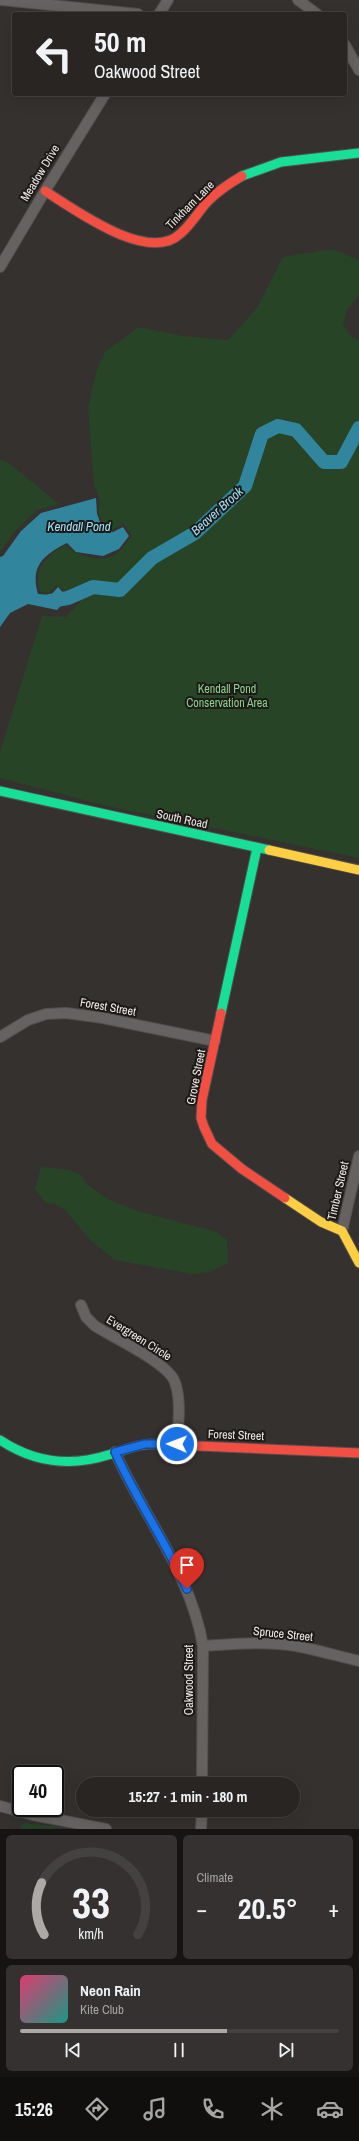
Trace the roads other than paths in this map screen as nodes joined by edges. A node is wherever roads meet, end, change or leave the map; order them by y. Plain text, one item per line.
1 (2, 0) edge
2 (168, 0) edge
3 (298, 0) edge
4 (119, 12) edge
5 (160, 12) edge
6 (314, 12) edge
7 (347, 49) edge
8 (359, 70) edge
9 (104, 96) edge
10 (359, 153) edge
11 (44, 190) junction
12 (0, 267) edge
13 (0, 791) edge
14 (257, 848) junction
15 (359, 870) edge
16 (0, 1037) edge
17 (215, 1041) junction
18 (359, 1156) edge
19 (342, 1231) junction
20 (359, 1263) edge
21 (80, 1305) dead end
22 (0, 1440) edge
23 (177, 1444) junction
24 (115, 1452) junction
25 (359, 1453) edge
26 (203, 1646) junction
27 (359, 1662) edge
28 (202, 1777) edge
29 (0, 1806) edge
30 (202, 1817) edge
31 (106, 1829) edge
32 (201, 1829) edge

1 - 4 street
2 - 5 street
3 - 6 street
7 - 8 street
9 - 11 street, Meadow Drive
10 - 11 street, Tinkham Lane
11 - 12 street, Meadow Drive
13 - 14 street, South Road
14 - 15 street, South Road
14 - 17 street, Grove Street
16 - 17 street, Forest Street
17 - 19 street, Grove Street
18 - 19 street, Timber Street
19 - 20 street
21 - 23 street, Evergreen Circle
22 - 24 street, Forest Street
23 - 24 street, Forest Street
23 - 25 street, Forest Street
24 - 26 street, Oakwood Street
26 - 27 street, Spruce Street
26 - 28 street, Oakwood Street
29 - 31 street
30 - 32 street

